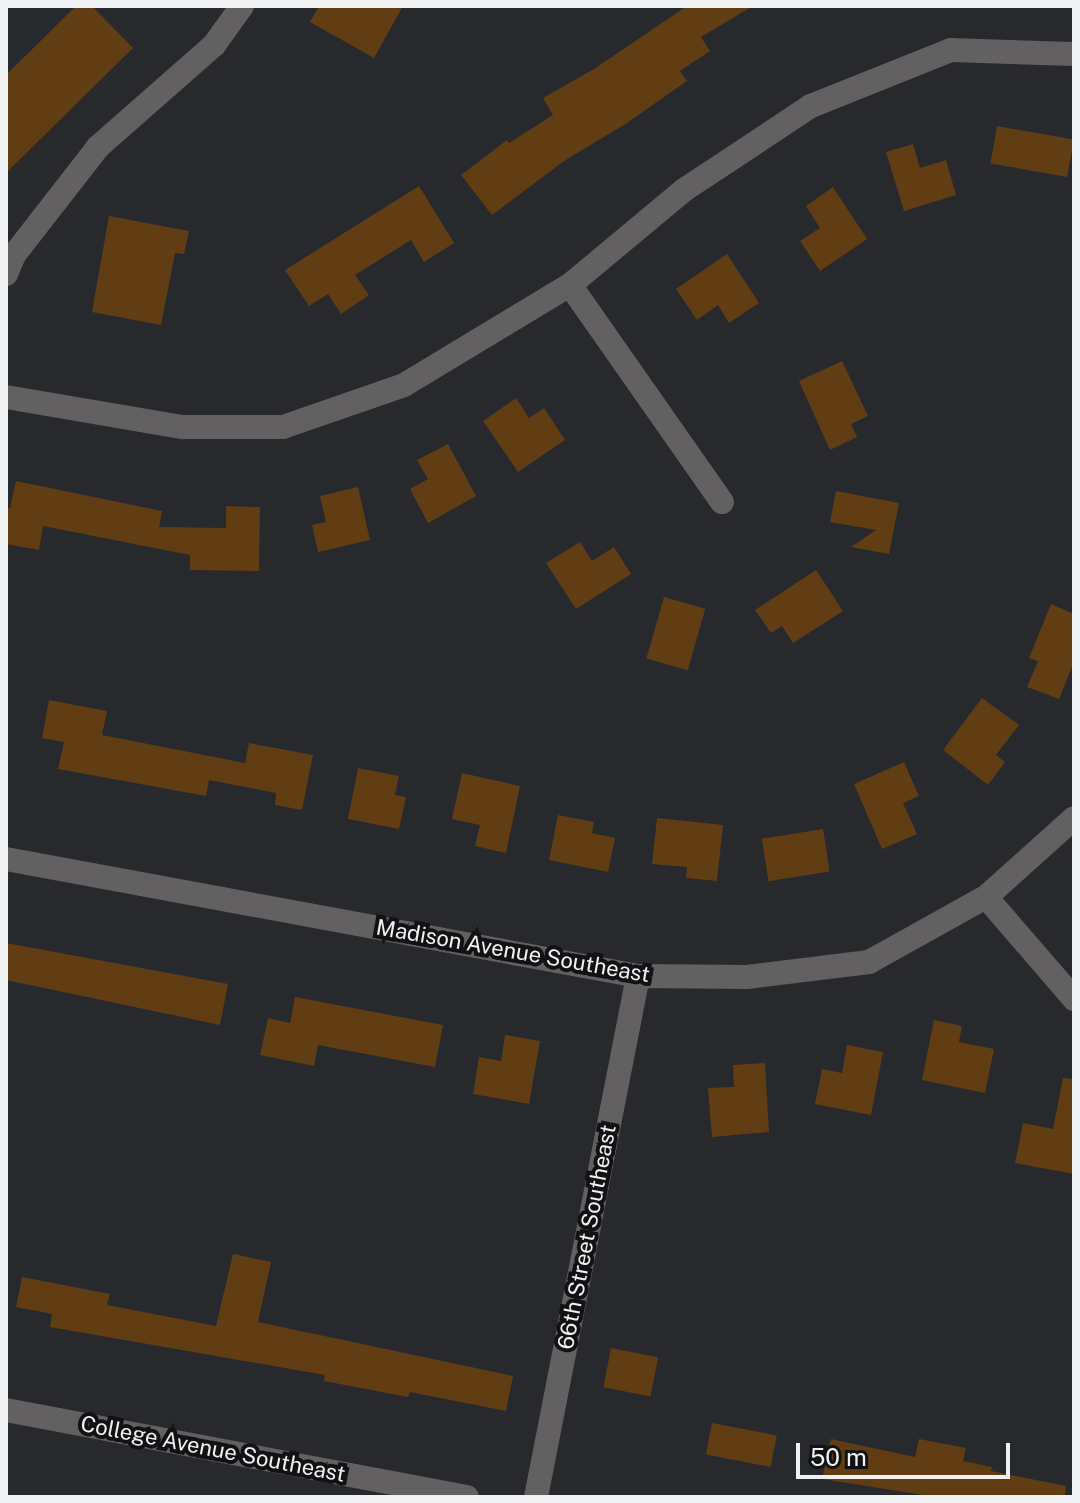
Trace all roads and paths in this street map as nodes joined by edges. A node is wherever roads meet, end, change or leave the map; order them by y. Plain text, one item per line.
1 (242, 6) edge
2 (1074, 54) edge
3 (6, 274) edge
4 (570, 285) junction
5 (6, 397) edge
6 (722, 502) dead end
7 (1074, 818) edge
8 (6, 859) edge
9 (986, 897) junction
10 (638, 976) junction
11 (1074, 999) edge
12 (6, 1410) edge
13 (467, 1497) edge
14 (536, 1497) edge

1 - 3 street
2 - 4 street
4 - 5 street
4 - 6 street
7 - 9 street, Madison Avenue Southeast
8 - 10 street, Madison Avenue Southeast
9 - 10 street, Madison Avenue Southeast
9 - 11 street
10 - 14 street, 66th Street Southeast
12 - 13 street, College Avenue Southeast

